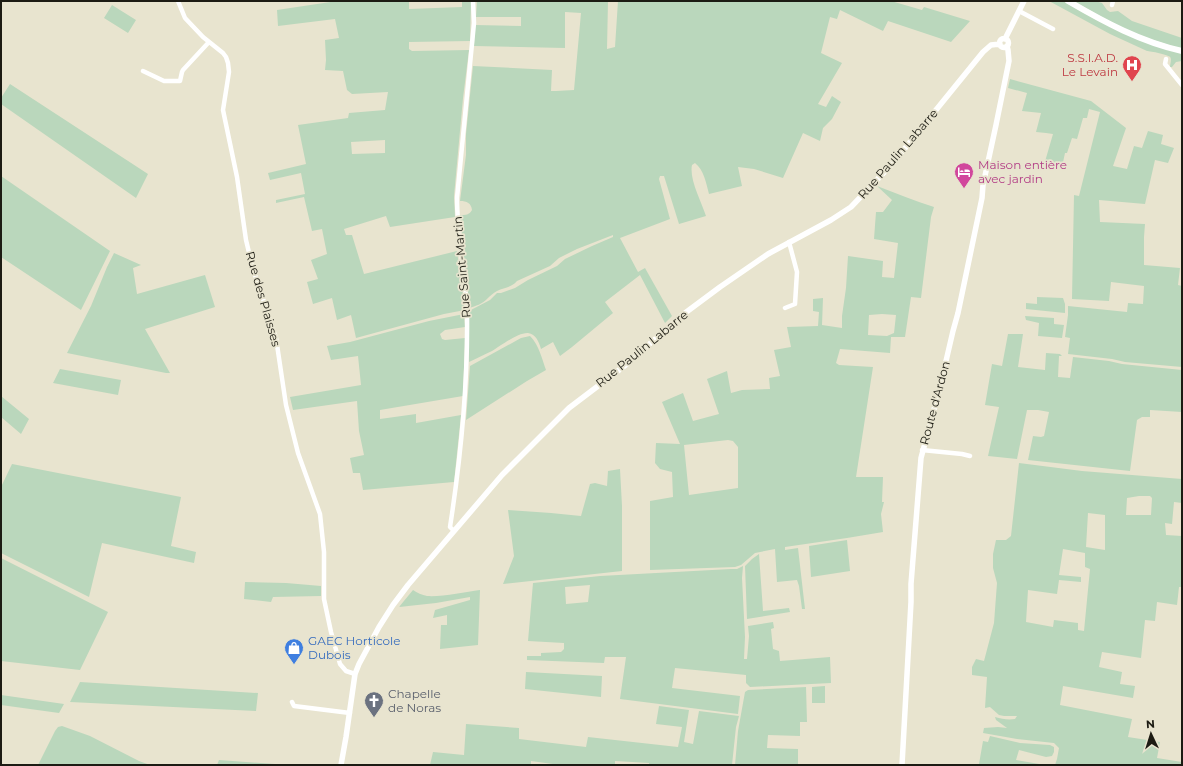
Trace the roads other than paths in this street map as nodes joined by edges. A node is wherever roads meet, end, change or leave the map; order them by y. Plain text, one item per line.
1 (178, 1) edge
2 (473, 1) edge
3 (1024, 1) edge
4 (1068, 1) edge
5 (1019, 11) junction
6 (1050, 21) dead end
7 (1047, 26) junction
8 (1053, 30) dead end
9 (1005, 39) junction
10 (209, 42) junction
11 (1000, 44) junction
12 (1007, 46) junction
13 (1182, 51) edge
14 (1166, 60) dead end
15 (143, 71) dead end
16 (1182, 85) edge
17 (789, 242) junction
18 (785, 308) dead end
19 (922, 450) junction
20 (970, 456) dead end
21 (454, 531) junction
22 (355, 674) junction
23 (292, 702) dead end
24 (350, 713) junction
25 (341, 765) edge
26 (902, 765) edge

1 - 10 street, Rue des Plaisses
2 - 21 street, Rue Saint-Martin
3 - 5 street
4 - 13 main road
5 - 7 street
5 - 9 street
6 - 7 street
7 - 8 street
9 - 11 street
9 - 12 street
10 - 15 street
10 - 22 street, Rue des Plaisses
11 - 12 street
11 - 17 street, Rue Paulin Labarre
12 - 19 street, Route d'Ardon
14 - 16 street
17 - 18 street
17 - 21 street, Rue Paulin Labarre
19 - 20 street
19 - 26 street, Route d'Ardon
21 - 22 street, Rue Paulin Labarre
22 - 24 street, Rue Paulin Labarre
23 - 24 street
24 - 25 street, Rue Paulin Labarre

